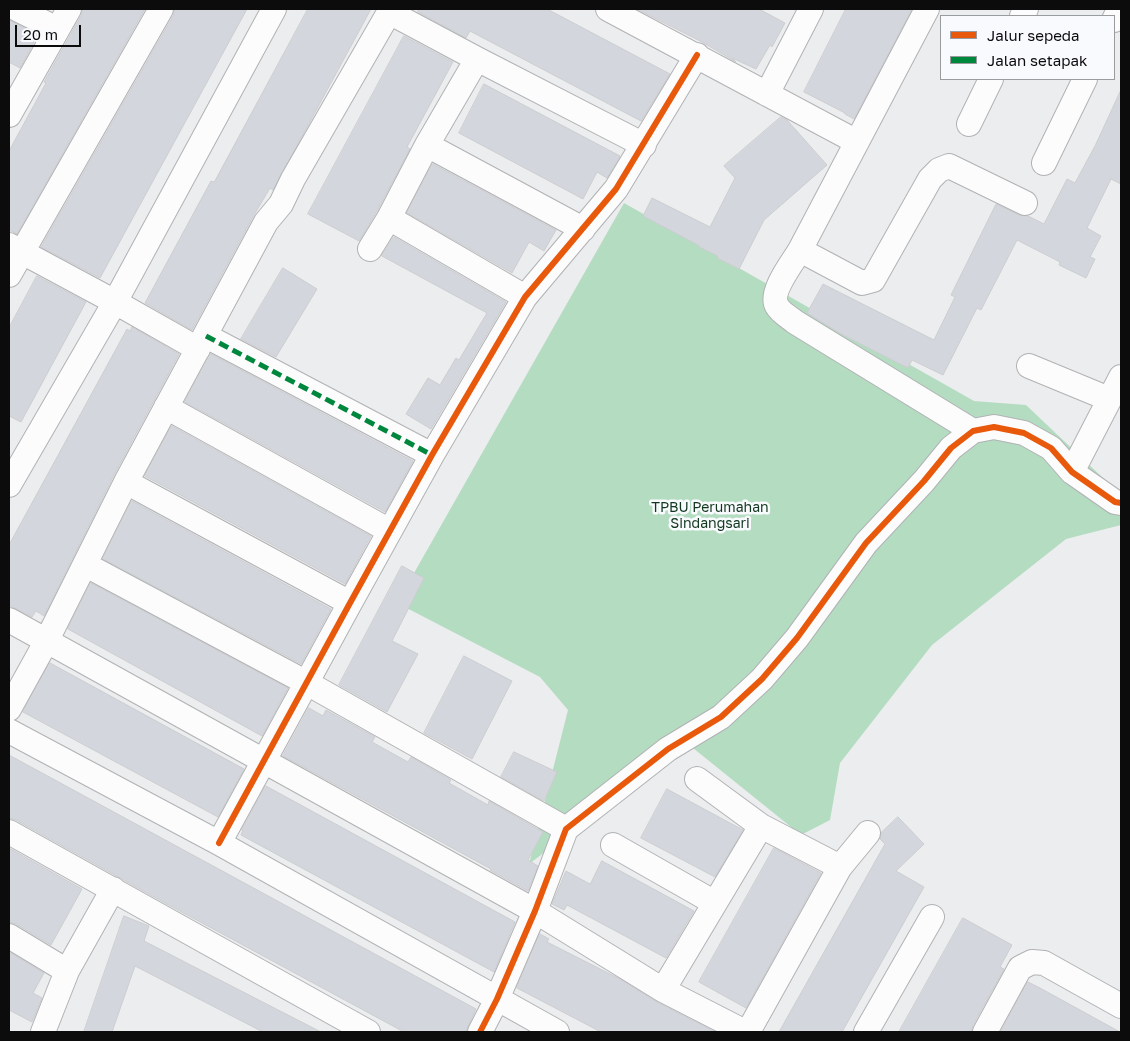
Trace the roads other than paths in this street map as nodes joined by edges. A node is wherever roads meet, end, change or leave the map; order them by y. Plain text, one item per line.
1 (17, 9) edge
2 (69, 9) edge
3 (161, 9) edge
4 (274, 9) edge
5 (608, 9) edge
6 (811, 9) edge
7 (928, 9) edge
8 (390, 10) edge
9 (57, 29) junction
10 (697, 55) junction
11 (476, 59) junction
12 (991, 80) edge
13 (1085, 80) edge
14 (767, 94) junction
15 (11, 107) edge
16 (969, 124) dead end
17 (857, 142) junction
18 (427, 145) junction
19 (644, 145) junction
20 (1044, 162) dead end
21 (1024, 203) dead end
22 (389, 218) junction
23 (583, 229) junction
24 (15, 249) edge
25 (370, 249) dead end
26 (800, 250) junction
27 (9, 275) edge
28 (525, 296) junction
29 (115, 302) junction
30 (202, 342) junction
31 (1029, 366) dead end
32 (1121, 377) edge
33 (1109, 399) junction
34 (166, 407) junction
35 (973, 431) junction
36 (432, 455) junction
37 (1072, 472) junction
38 (126, 482) junction
39 (9, 485) edge
40 (1121, 503) edge
41 (390, 531) junction
42 (86, 565) junction
43 (350, 603) junction
44 (9, 620) edge
45 (46, 642) junction
46 (307, 683) junction
47 (9, 709) edge
48 (9, 731) edge
49 (263, 760) junction
50 (697, 779) dead end
51 (761, 826) junction
52 (566, 829) junction
53 (9, 832) edge
54 (868, 833) dead end
55 (219, 843) junction
56 (613, 845) dead end
57 (840, 866) junction
58 (113, 889) junction
59 (715, 903) junction
60 (535, 911) junction
61 (932, 917) dead end
62 (9, 936) edge
63 (67, 971) junction
64 (663, 990) junction
65 (496, 999) junction
66 (1121, 1006) edge
67 (43, 1032) edge
68 (368, 1032) edge
69 (480, 1032) edge
70 (558, 1032) edge
71 (747, 1032) edge
72 (866, 1032) edge
73 (985, 1032) edge

1 - 9 street
2 - 9 street
3 - 24 street
4 - 29 street
5 - 10 street
6 - 14 street
7 - 17 street
8 - 11 street
8 - 30 street
9 - 15 street
10 - 14 street
10 - 19 street
11 - 18 street
11 - 19 street
12 - 16 street
13 - 20 street
14 - 17 street
17 - 26 street
18 - 22 street
18 - 23 street
19 - 23 street
21 - 26 street
22 - 25 street
22 - 28 street
23 - 28 street
24 - 27 street
24 - 29 street
26 - 35 street
28 - 36 street
29 - 30 street
29 - 39 street
30 - 34 street
30 - 36 street
31 - 33 street
32 - 33 street
33 - 37 street
34 - 38 street
34 - 41 street
35 - 37 street
35 - 52 street
36 - 41 street
37 - 40 street
38 - 42 street
38 - 43 street
41 - 43 street
42 - 45 street
42 - 46 street
43 - 46 street
44 - 45 street
45 - 47 street
45 - 49 street
46 - 49 street
46 - 52 street
48 - 55 street
49 - 55 street
49 - 60 street
50 - 51 street
51 - 57 street
51 - 59 street
52 - 60 street
53 - 58 street
54 - 57 street
55 - 65 street
56 - 59 street
57 - 71 street
58 - 63 street
58 - 68 street
59 - 64 street
60 - 64 street
60 - 65 street
61 - 72 street
62 - 63 street
63 - 67 street
64 - 71 street
65 - 69 street
65 - 70 street
66 - 73 street

